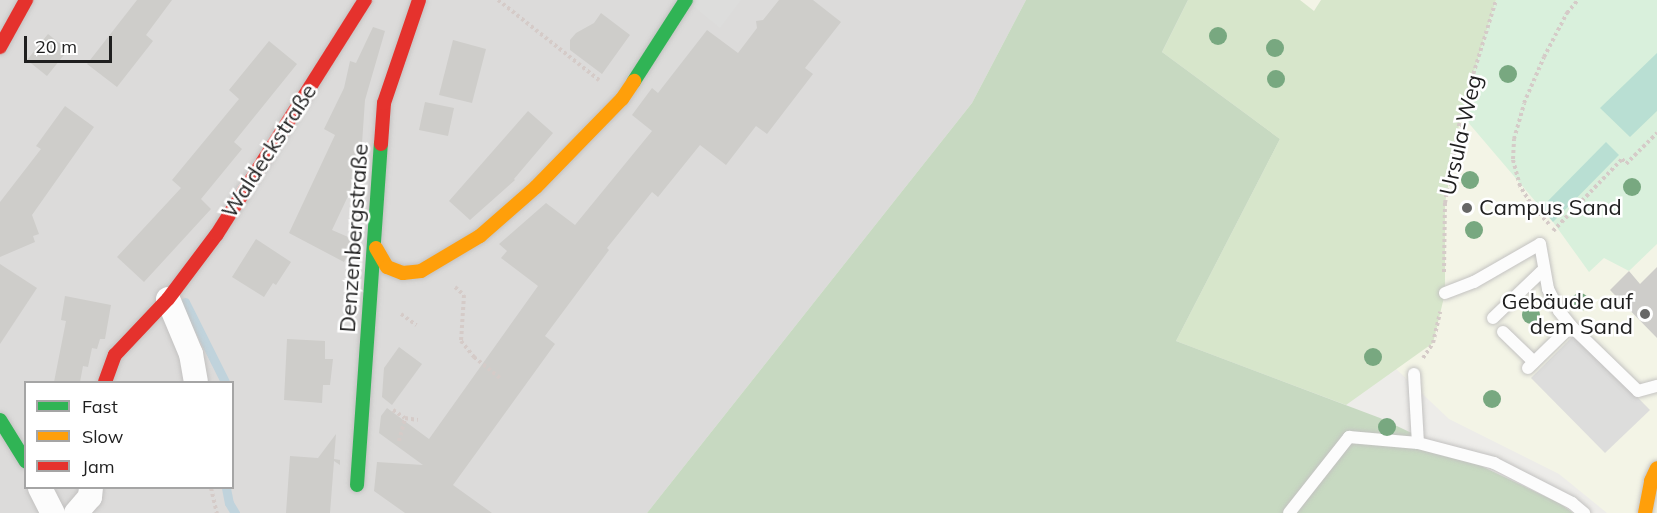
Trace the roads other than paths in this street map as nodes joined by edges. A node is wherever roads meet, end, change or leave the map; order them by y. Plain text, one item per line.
1 (26, 0) edge
2 (365, 0) edge
3 (419, 0) edge
4 (686, 0) edge
5 (0, 47) edge
6 (376, 248) junction
7 (1543, 270) junction
8 (1445, 293) road end
9 (168, 299) junction
10 (1492, 318) dead end
11 (1571, 326) junction
12 (1503, 332) dead end
13 (1414, 374) road end
14 (105, 381) edge
15 (196, 381) edge
16 (1657, 386) edge
17 (0, 420) edge
18 (1418, 443) junction
19 (24, 459) edge
20 (1657, 468) edge
21 (357, 485) dead end
22 (41, 489) edge
23 (91, 489) edge
24 (53, 513) edge
25 (76, 513) edge
26 (1289, 513) edge
27 (1584, 513) edge
28 (1645, 513) edge

1 - 5 street
2 - 9 street, Waldeckstraße
3 - 6 street, Denzenbergstraße
4 - 6 street
6 - 21 street, Denzenbergstraße
7 - 8 lane
7 - 10 lane
7 - 11 lane
9 - 14 street, Waldeckstraße
9 - 15 street
11 - 12 lane
11 - 16 lane
13 - 18 lane
17 - 19 street
18 - 26 lane
18 - 27 lane
20 - 28 street
22 - 24 street
23 - 25 street

